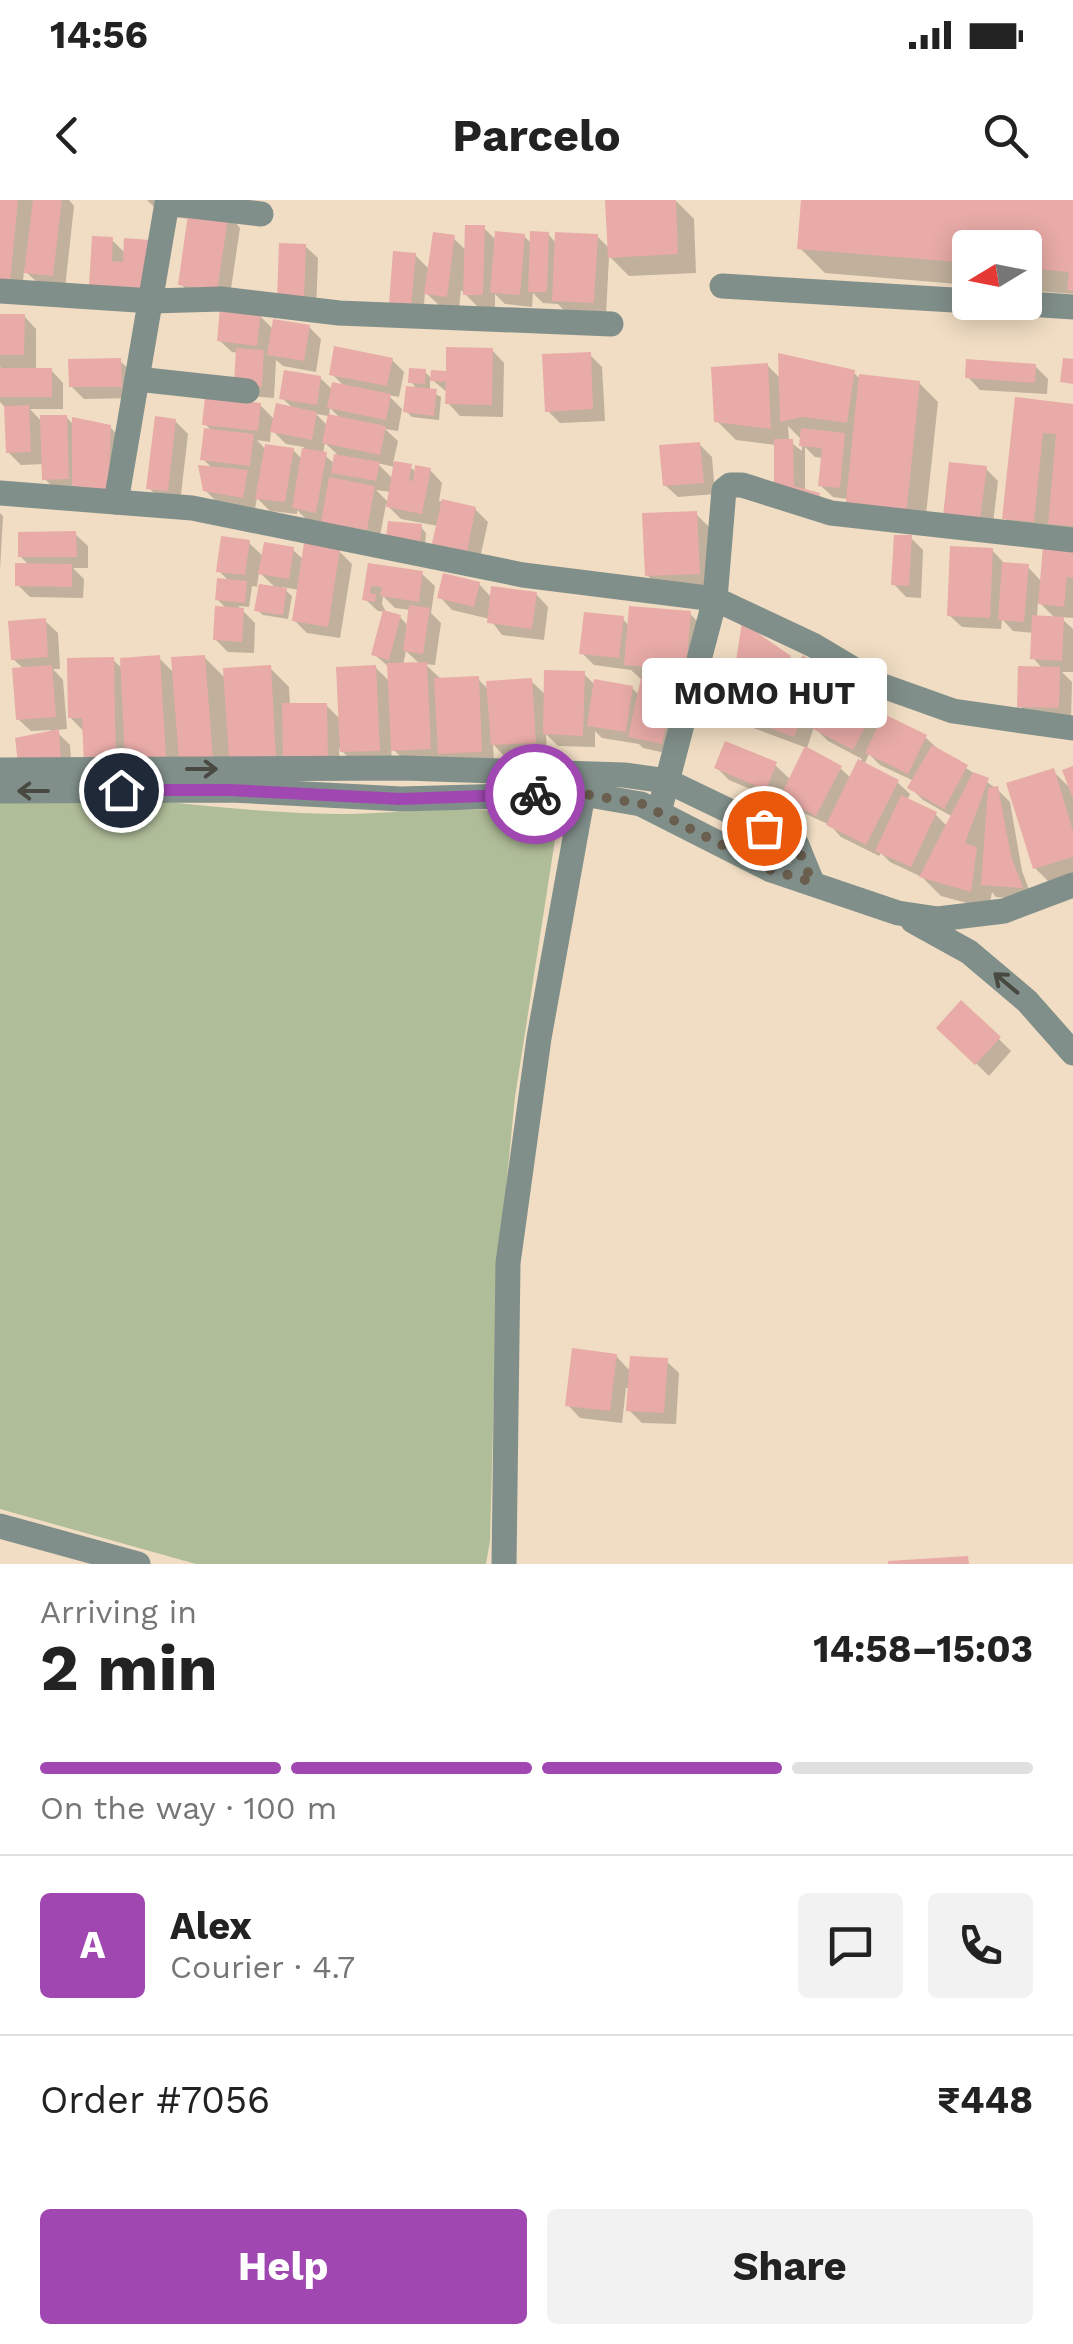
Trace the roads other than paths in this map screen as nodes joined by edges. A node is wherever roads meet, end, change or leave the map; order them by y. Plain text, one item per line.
1 (261, 214) dead end
2 (722, 286) dead end
3 (0, 292) edge
4 (952, 300) edge
5 (152, 302) junction
6 (1042, 305) edge
7 (1073, 307) edge
8 (611, 324) dead end
9 (137, 379) junction
10 (247, 390) dead end
11 (0, 493) edge
12 (116, 502) junction
13 (1073, 540) edge
14 (715, 598) junction
15 (1072, 728) edge
16 (0, 770) edge
17 (667, 781) junction
18 (0, 790) edge
19 (584, 794) junction
20 (659, 812) junction
21 (812, 882) junction
22 (1073, 885) edge
23 (898, 913) junction
24 (1073, 1054) edge
25 (0, 1526) edge
26 (60, 1554) edge
27 (138, 1564) edge
28 (504, 1564) edge

1 - 5 street
2 - 4 street
3 - 5 street
5 - 8 street
5 - 9 street
6 - 7 street
9 - 10 street
9 - 12 street
11 - 12 street
12 - 14 street
13 - 14 street
14 - 15 street
14 - 17 street
16 -> 17 street
17 - 20 street
17 - 21 street
19 -> 18 street
19 - 20 street
19 - 28 street
20 - 21 street
21 - 23 street
22 - 23 street
24 -> 23 street
25 - 26 street
26 - 27 street

